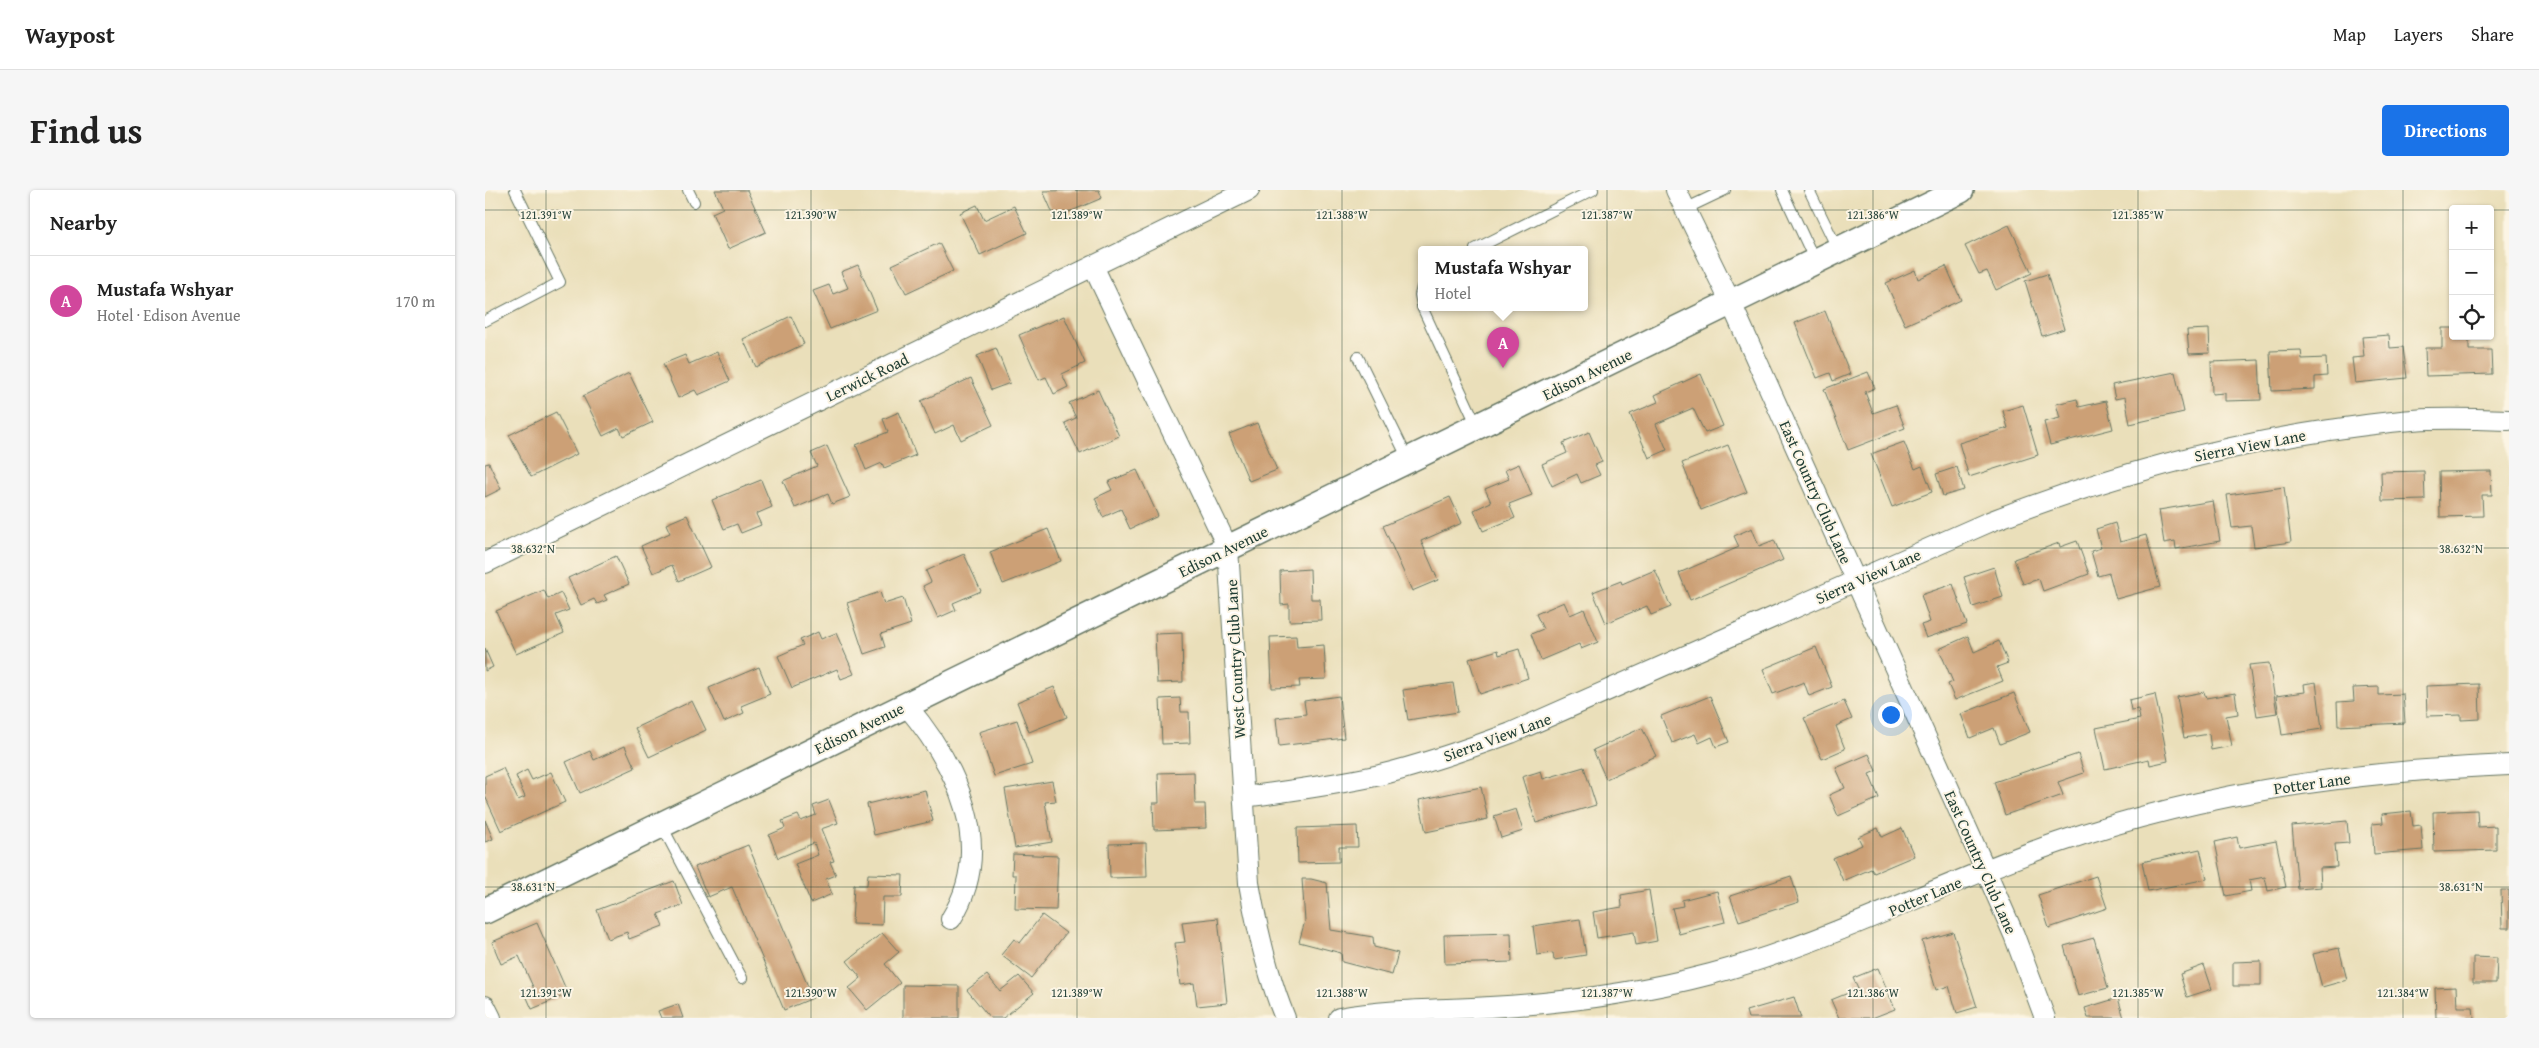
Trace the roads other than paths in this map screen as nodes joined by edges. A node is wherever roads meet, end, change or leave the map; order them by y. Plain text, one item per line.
1 (515, 190) edge
2 (688, 190) edge
3 (1249, 190) edge
4 (1593, 190) edge
5 (1676, 190) edge
6 (1725, 190) edge
7 (1782, 190) edge
8 (1809, 190) edge
9 (1961, 190) edge
10 (1933, 196) edge
11 (694, 202) dead end
12 (1685, 209) junction
13 (1481, 246) edge
14 (1838, 250) junction
15 (1815, 262) junction
16 (1093, 266) junction
17 (1731, 302) junction
18 (1424, 311) edge
19 (485, 321) edge
20 (1358, 357) dead end
21 (2509, 420) edge
22 (1478, 428) junction
23 (1409, 461) junction
24 (1228, 548) junction
25 (485, 563) edge
26 (1856, 581) junction
27 (906, 705) junction
28 (2509, 765) edge
29 (1243, 797) junction
30 (661, 825) junction
31 (1986, 871) junction
32 (485, 911) edge
33 (951, 920) dead end
34 (741, 978) dead end
35 (485, 1006) edge
36 (491, 1018) edge
37 (1285, 1018) edge
38 (1339, 1018) edge
39 (2045, 1018) edge

1 - 19 lane
2 - 11 lane
3 - 16 street, Lerwick Road
4 - 13 lane
5 - 12 street, East Country Club Lane
6 - 12 lane
7 - 15 lane
8 - 14 lane
9 - 10 street, Edison Avenue
10 - 14 street, Edison Avenue
12 - 17 street, East Country Club Lane
14 - 15 street, Edison Avenue
15 - 17 street, Edison Avenue
16 - 24 street, West Country Club Lane
16 - 25 street, Lerwick Road
17 - 22 street, Edison Avenue
17 - 26 street, East Country Club Lane
18 - 22 lane
20 - 23 lane
21 - 26 street, Sierra View Lane
22 - 23 street, Edison Avenue
23 - 24 street, Edison Avenue
24 - 27 street, Edison Avenue
24 - 29 street, West Country Club Lane
26 - 29 street, Sierra View Lane
26 - 31 street, East Country Club Lane
27 - 30 street, Edison Avenue
27 - 33 street
28 - 31 street, Potter Lane
29 - 37 street, West Country Club Lane
30 - 32 street, Edison Avenue
30 - 34 lane
31 - 38 street, Potter Lane
31 - 39 street, East Country Club Lane
35 - 36 street

